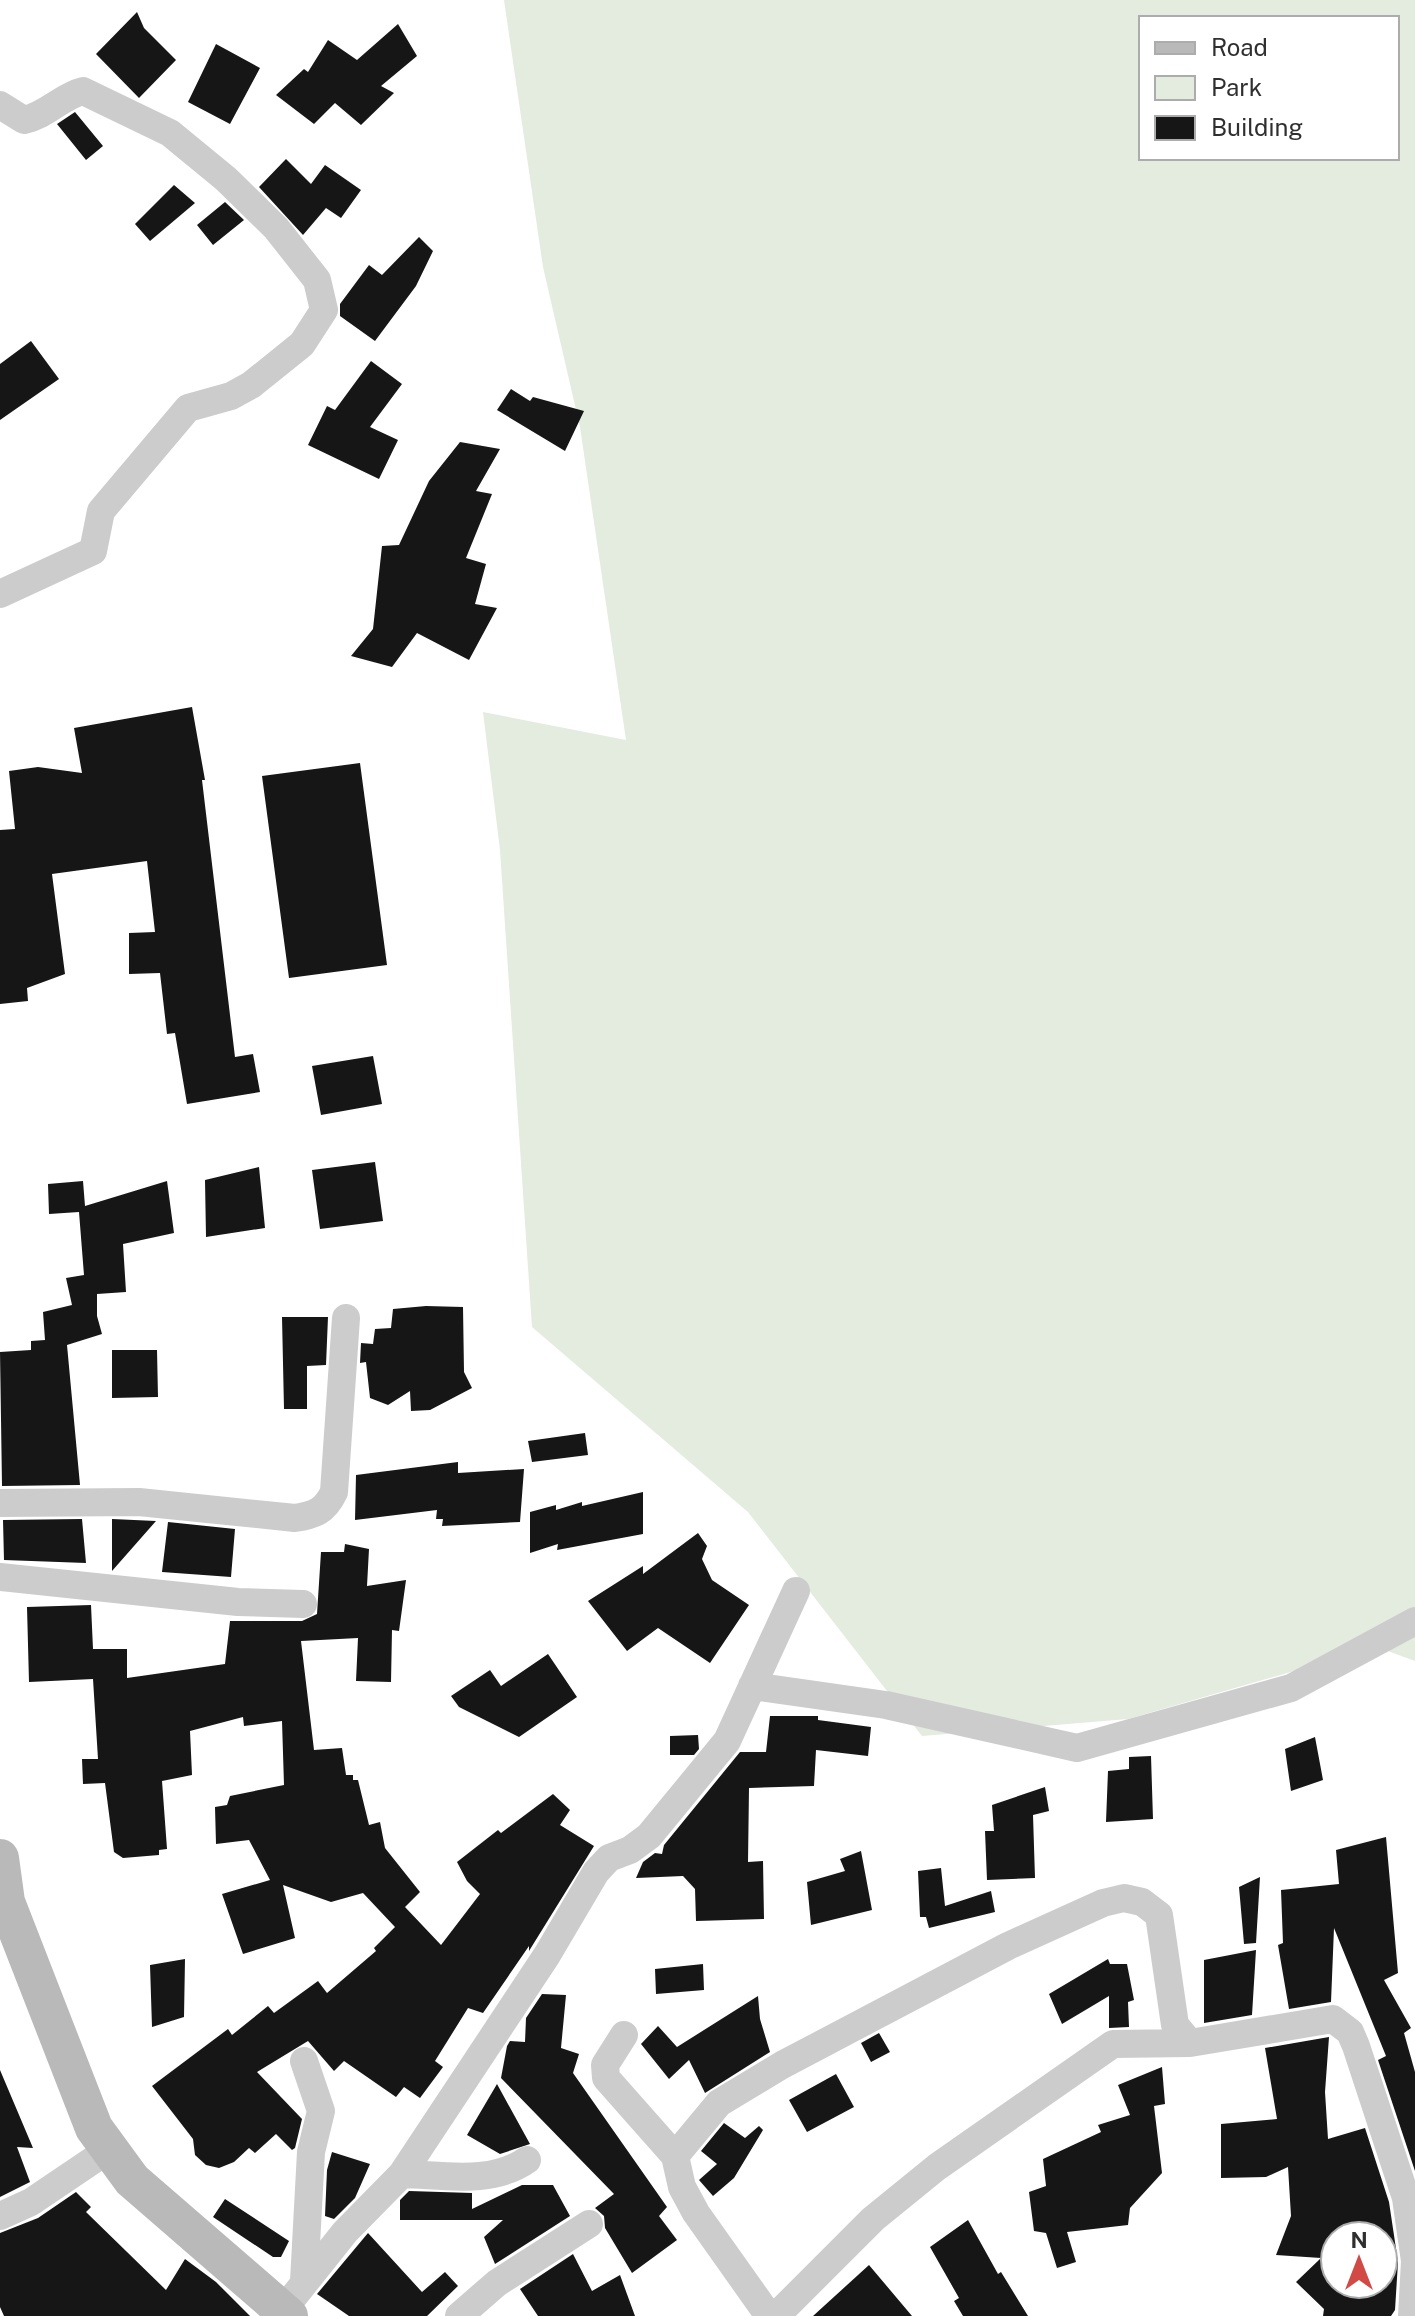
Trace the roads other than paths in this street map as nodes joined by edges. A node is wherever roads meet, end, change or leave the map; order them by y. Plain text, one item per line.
1 (0, 105) edge
2 (0, 594) edge
3 (346, 1318) dead end
4 (0, 1503) edge
5 (0, 1577) edge
6 (796, 1591) dead end
7 (303, 1604) dead end
8 (1415, 1621) edge
9 (752, 1686) junction
10 (0, 1858) edge
11 (3, 1902) edge
12 (624, 2035) dead end
13 (1190, 2043) junction
14 (304, 2061) dead end
15 (108, 2150) junction
16 (675, 2156) junction
17 (527, 2160) dead end
18 (402, 2174) junction
19 (1410, 2196) edge
20 (0, 2216) edge
21 (589, 2224) dead end
22 (292, 2302) edge
23 (459, 2316) edge
24 (769, 2316) edge
25 (776, 2316) edge
26 (1412, 2316) edge

1 - 2 street
3 - 4 street
5 - 7 street
6 - 9 street
8 - 9 street
9 - 18 street
10 - 11 main road
11 - 15 main road
12 - 16 street
13 - 16 street
13 - 19 street
13 - 25 street
14 - 22 street
15 - 20 street
15 - 22 main road
16 - 24 street
17 - 18 street
18 - 22 street
19 - 26 street
21 - 23 street

